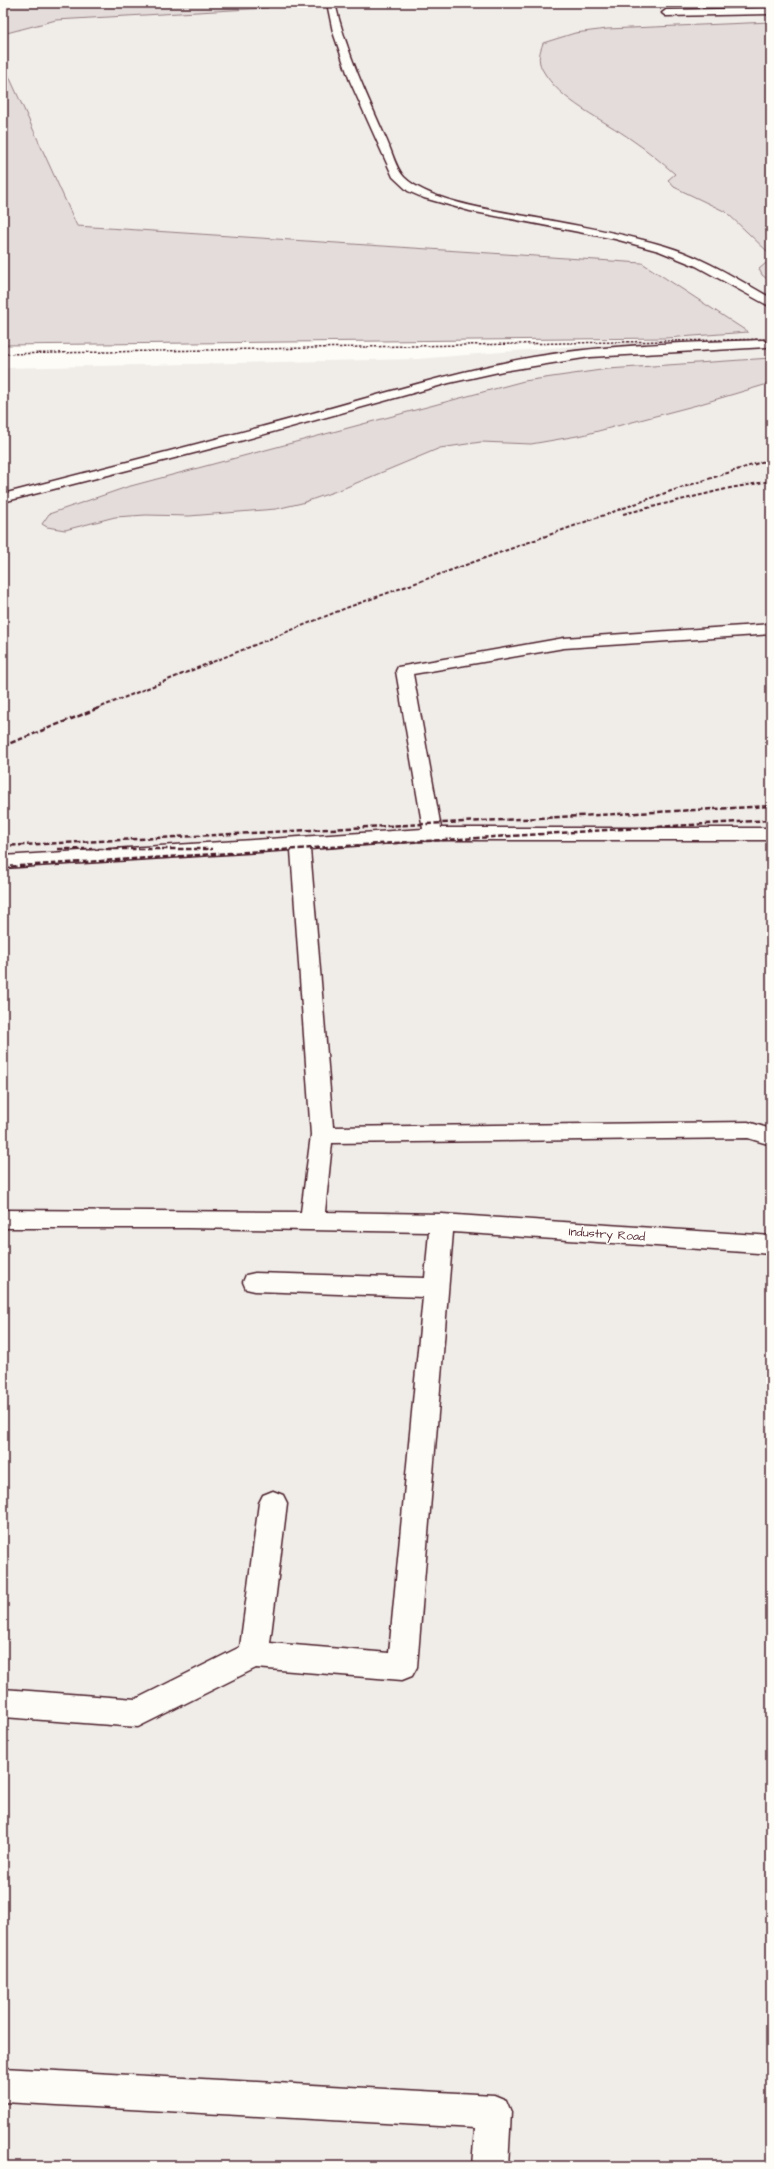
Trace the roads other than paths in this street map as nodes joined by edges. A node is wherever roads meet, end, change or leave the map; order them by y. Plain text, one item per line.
1 (331, 3) edge
2 (700, 3) edge
3 (771, 11) edge
4 (708, 12) junction
5 (666, 13) dead end
6 (771, 303) edge
7 (763, 344) dead end
8 (3, 498) edge
9 (771, 629) edge
10 (433, 834) junction
11 (771, 834) edge
12 (300, 844) junction
13 (3, 862) edge
14 (322, 1135) junction
15 (771, 1137) edge
16 (3, 1219) edge
17 (312, 1221) junction
18 (442, 1224) junction
19 (771, 1244) edge
20 (255, 1282) dead end
21 (436, 1288) junction
22 (274, 1503) dead end
23 (254, 1655) junction
24 (3, 1703) edge
25 (3, 2085) edge
26 (490, 2166) edge

1 - 6 street
2 - 4 street
3 - 4 street
4 - 5 street
7 - 8 street
9 - 10 street
10 - 11 street
10 - 12 street
12 - 13 street
12 - 14 street
14 - 15 street
14 - 17 street
16 - 17 street, Industry Road
17 - 18 street, Industry Road
18 - 19 street, Industry Road
18 - 21 street
20 - 21 street
21 - 23 street
22 - 23 street
23 - 24 street
25 - 26 street

